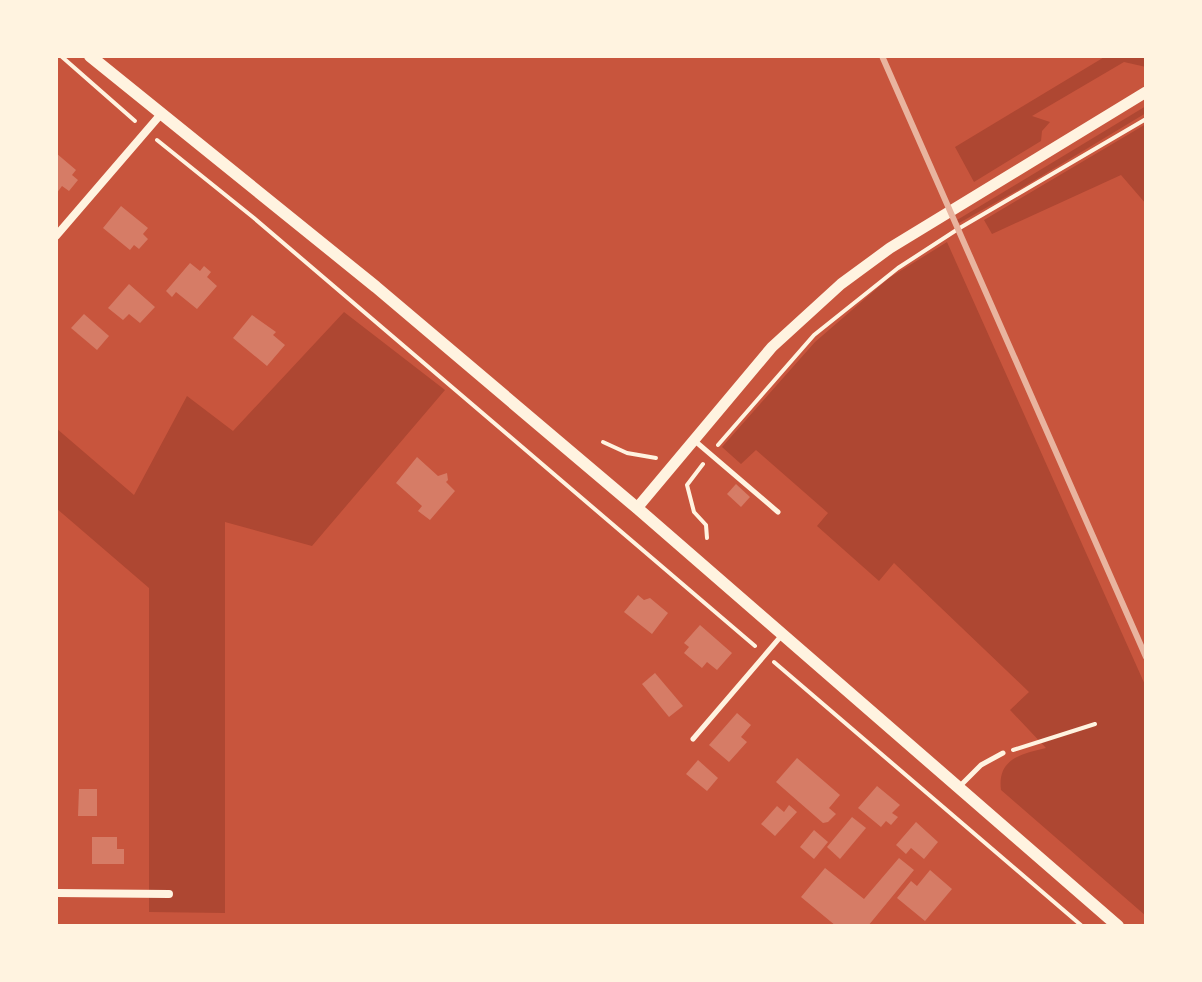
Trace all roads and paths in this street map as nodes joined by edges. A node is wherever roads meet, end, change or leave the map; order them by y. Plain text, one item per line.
1 (61, 56) edge
2 (90, 56) edge
3 (1146, 92) edge
4 (161, 114) junction
5 (1146, 119) edge
6 (148, 132) junction
7 (56, 236) edge
8 (695, 440) junction
9 (603, 442) dead end
10 (711, 454) junction
11 (656, 458) dead end
12 (637, 508) junction
13 (778, 512) dead end
14 (707, 538) dead end
15 (782, 634) junction
16 (764, 654) junction
17 (1095, 724) dead end
18 (693, 739) dead end
19 (1003, 753) joint
20 (958, 787) junction
21 (56, 893) edge
22 (169, 894) dead end
23 (1082, 926) edge
24 (1118, 926) edge

1 - 6 path
2 - 4 main road
3 - 8 street
4 - 6 street
4 - 12 main road
5 - 10 path
6 - 7 street
6 - 16 path
8 - 10 lane
8 - 12 street
9 - 11 path
10 - 13 lane
10 - 14 path
12 - 15 main road
15 - 16 lane
15 - 20 main road
16 - 18 lane
16 - 23 path
17 - 19 path
19 - 20 lane
20 - 24 main road
21 - 22 street

